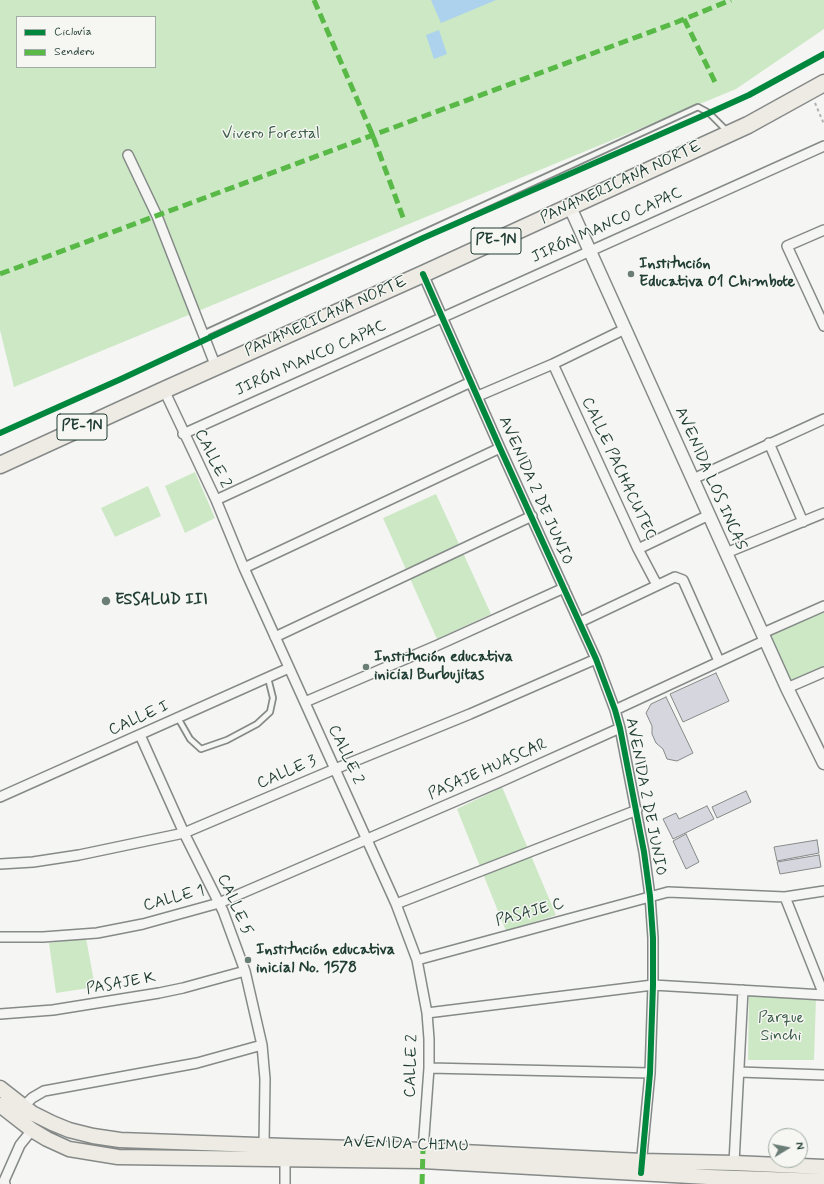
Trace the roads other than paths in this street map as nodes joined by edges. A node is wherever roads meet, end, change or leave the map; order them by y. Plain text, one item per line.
1 (824, 84) edge
2 (730, 133) junction
3 (824, 146) edge
4 (128, 155) dead end
5 (570, 207) junction
6 (824, 230) edge
7 (589, 250) junction
8 (423, 274) junction
9 (442, 317) junction
10 (824, 326) edge
11 (625, 329) junction
12 (203, 334) junction
13 (553, 364) junction
14 (216, 367) junction
15 (471, 382) junction
16 (164, 390) junction
17 (478, 396) junction
18 (824, 419) edge
19 (183, 434) junction
20 (769, 443) junction
21 (500, 448) junction
22 (0, 465) edge
23 (693, 479) junction
24 (216, 500) junction
25 (824, 513) edge
26 (709, 515) junction
27 (532, 516) junction
28 (803, 522) junction
29 (638, 549) junction
30 (726, 553) junction
31 (244, 568) junction
32 (657, 585) junction
33 (564, 588) junction
34 (824, 606) edge
35 (580, 622) junction
36 (764, 636) junction
37 (275, 637) junction
38 (596, 659) junction
39 (719, 661) junction
40 (289, 668) junction
41 (824, 672) edge
42 (268, 678) junction
43 (788, 688) junction
44 (304, 702) junction
45 (615, 710) junction
46 (178, 718) junction
47 (620, 728) junction
48 (140, 735) junction
49 (824, 762) edge
50 (335, 769) junction
51 (0, 797) edge
52 (637, 810) junction
53 (184, 833) junction
54 (367, 839) junction
55 (0, 864) edge
56 (824, 891) edge
57 (650, 896) junction
58 (785, 897) junction
59 (219, 903) junction
60 (396, 904) junction
61 (0, 937) edge
62 (418, 960) junction
63 (245, 971) junction
64 (653, 985) junction
65 (743, 990) junction
66 (824, 995) edge
67 (427, 1013) junction
68 (0, 1014) edge
69 (262, 1045) junction
70 (429, 1068) junction
71 (739, 1072) junction
72 (650, 1073) junction
73 (824, 1075) edge
74 (0, 1088) edge
75 (0, 1105) edge
76 (19, 1112) junction
77 (32, 1130) junction
78 (264, 1145) junction
79 (423, 1150) junction
80 (285, 1153) junction
81 (734, 1163) junction
82 (824, 1168) edge
83 (641, 1171) junction
84 (708, 1180) edge
85 (3, 1181) edge
86 (728, 1181) edge
87 (824, 1181) edge
88 (284, 1184) edge

1 - 2 highway, PANAMERICANA NORTE / PE-1N
2 - 5 highway, PANAMERICANA NORTE / PE-1N
2 - 12 lane
3 - 7 street, JIRÓN MANCO CAPAC
4 - 12 street
5 - 7 street, AVENIDA LOS INCAS
5 - 8 highway, PANAMERICANA NORTE / PE-1N
6 - 10 street
7 - 9 street, JIRÓN MANCO CAPAC
7 - 11 street, AVENIDA LOS INCAS
8 - 9 street, AVENIDA 2 DE JUNIO
8 - 14 highway, PANAMERICANA NORTE / PE-1N
9 - 15 street, AVENIDA 2 DE JUNIO
9 - 19 street, JIRÓN MANCO CAPAC
11 - 13 street
11 - 23 street, AVENIDA LOS INCAS
12 - 14 street
13 - 17 street
13 - 29 street, CALLE PACHACUTEC
14 - 16 highway, PANAMERICANA NORTE / PE-1N
15 - 17 street, AVENIDA 2 DE JUNIO
15 - 24 street
16 - 19 street, CALLE 2
16 - 22 highway, PANAMERICANA NORTE / PE-1N
17 - 21 street, AVENIDA 2 DE JUNIO
18 - 20 street
19 - 24 street, CALLE 2
20 - 23 street
20 - 28 street
21 - 27 street, AVENIDA 2 DE JUNIO
21 - 31 street
23 - 26 street, AVENIDA LOS INCAS
24 - 31 street, CALLE 2
25 - 28 street
26 - 29 street
26 - 30 street, AVENIDA LOS INCAS
27 - 33 street, AVENIDA 2 DE JUNIO
27 - 37 street
28 - 30 street
29 - 32 street, CALLE PACHACUTEC
30 - 36 street, AVENIDA LOS INCAS
31 - 37 street, CALLE 2
32 - 35 street
32 - 39 street
33 - 35 street, AVENIDA 2 DE JUNIO
33 - 44 street
34 - 36 street
35 - 38 street, AVENIDA 2 DE JUNIO
36 - 39 street
36 - 43 street, AVENIDA LOS INCAS
37 - 40 street, CALLE 2
38 - 45 street, AVENIDA 2 DE JUNIO
38 - 50 street, CALLE 3
39 - 45 street
40 - 42 street, CALLE I
40 - 44 street, CALLE 2
41 - 43 street
42 - 46 street, CALLE I
42 - 46 lane
43 - 49 street, AVENIDA LOS INCAS
44 - 50 street, CALLE 2
45 - 47 street, AVENIDA 2 DE JUNIO
46 - 48 street, CALLE I
47 - 52 street, AVENIDA 2 DE JUNIO
47 - 54 street, PASAJE HUASCAR
48 - 51 street, CALLE I
48 - 53 street, CALLE 5
50 - 53 street, CALLE 3
50 - 54 street, CALLE 2
52 - 57 street, AVENIDA 2 DE JUNIO
52 - 60 street
53 - 55 street, CALLE 3
53 - 59 street, CALLE 5
54 - 59 street, CALLE 1
54 - 60 street, CALLE 2
56 - 58 street, PASAJE C
57 - 58 street, PASAJE C
57 - 62 street, PASAJE C
57 - 64 street, AVENIDA 2 DE JUNIO
58 - 66 street
59 - 61 street, CALLE 1
59 - 63 street, CALLE 5
60 - 62 street, CALLE 2
62 - 67 street, CALLE 2
63 - 68 street, PASAJE K
63 - 69 street, CALLE 5
64 - 65 street
64 - 67 street
64 - 72 street, AVENIDA 2 DE JUNIO
65 - 66 street
65 - 71 street
67 - 70 street, CALLE 2
69 - 76 street
69 - 78 street, CALLE 5
70 - 72 street
70 - 79 street, CALLE 2
71 - 73 street
71 - 81 street
72 - 83 street, AVENIDA 2 DE JUNIO
74 - 76 main road, AVENIDA CHIMU
75 - 76 main road, AVENIDA CHIMU
76 - 77 main road, AVENIDA CHIMU
76 - 78 main road, AVENIDA CHIMU
77 - 80 main road, AVENIDA CHIMU
77 - 85 street
78 - 80 main road, AVENIDA CHIMU
79 - 80 main road, AVENIDA CHIMU
79 - 83 main road, AVENIDA CHIMU
80 - 83 main road, AVENIDA CHIMU
80 - 88 street
81 - 82 main road, AVENIDA CHIMU
81 - 83 main road, AVENIDA CHIMU
83 - 84 main road, AVENIDA CHIMU
84 - 86 main road, AVENIDA CHIMU
86 - 87 main road, AVENIDA CHIMU

